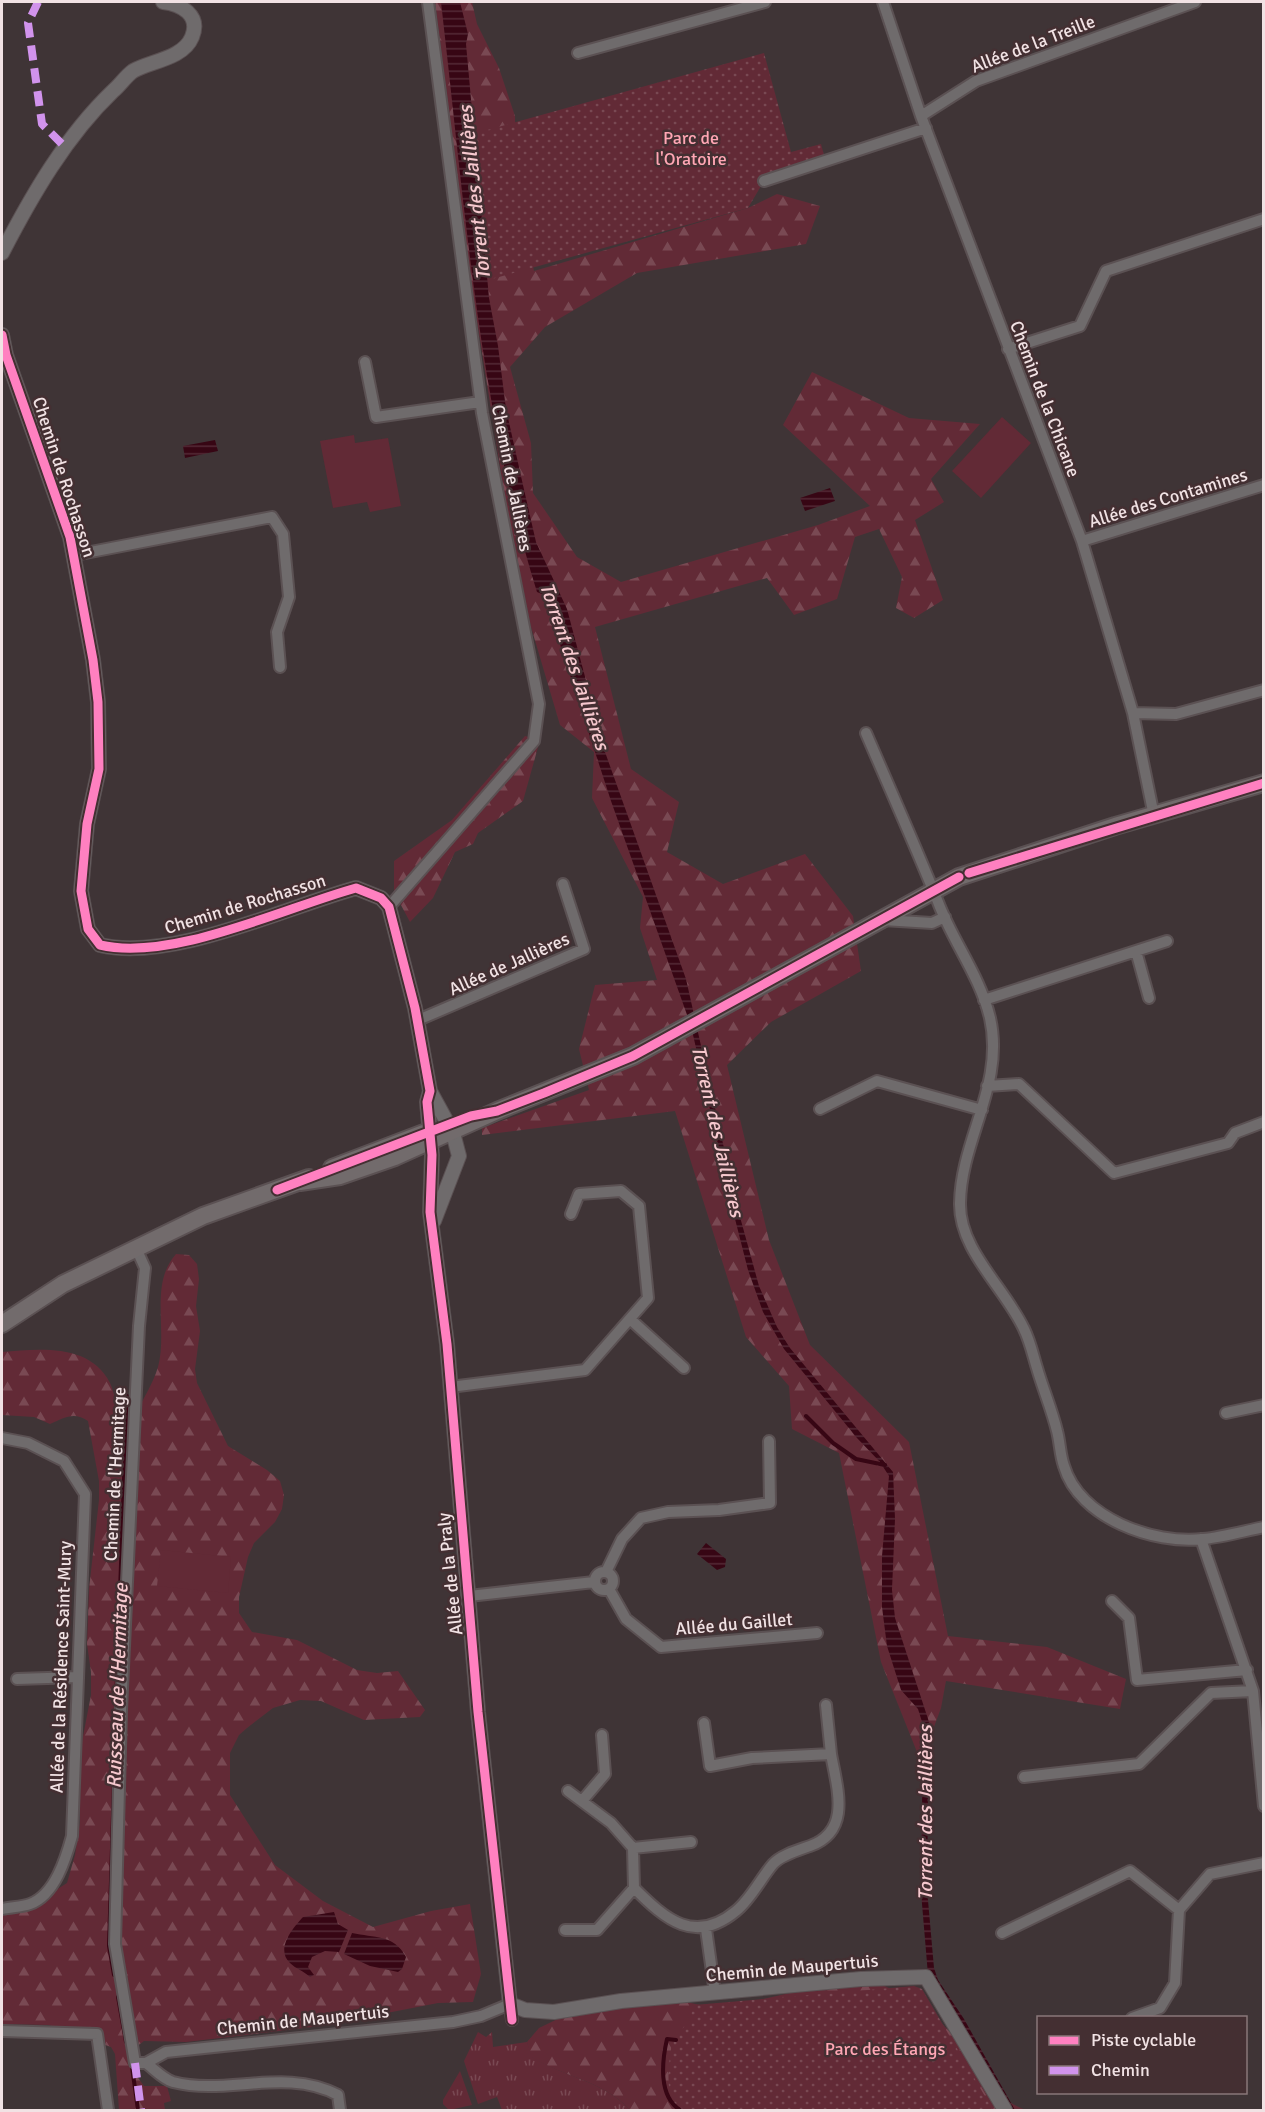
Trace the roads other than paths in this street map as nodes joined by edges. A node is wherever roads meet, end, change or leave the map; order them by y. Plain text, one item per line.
1 (163, 2) edge
2 (428, 2) edge
3 (765, 2) edge
4 (883, 2) edge
5 (1195, 2) edge
6 (578, 53) dead end
7 (921, 116) junction
8 (926, 128) junction
9 (764, 181) dead end
10 (1263, 219) edge
11 (2, 253) edge
12 (2, 335) edge
13 (1008, 349) junction
14 (365, 362) dead end
15 (480, 402) junction
16 (1263, 485) edge
17 (1082, 541) junction
18 (75, 555) junction
19 (280, 667) dead end
20 (1263, 690) edge
21 (1133, 713) junction
22 (866, 733) dead end
23 (1263, 783) edge
24 (1155, 816) junction
25 (563, 884) dead end
26 (934, 890) junction
27 (389, 907) junction
28 (945, 917) junction
29 (880, 920) junction
30 (1167, 941) dead end
31 (1136, 951) junction
32 (1149, 998) dead end
33 (984, 1000) junction
34 (418, 1020) junction
35 (987, 1086) junction
36 (430, 1091) junction
37 (820, 1109) dead end
38 (982, 1110) junction
39 (1263, 1122) edge
40 (450, 1129) junction
41 (431, 1136) junction
42 (431, 1176) junction
43 (450, 1177) junction
44 (571, 1214) dead end
45 (433, 1226) junction
46 (136, 1248) junction
47 (630, 1319) junction
48 (2, 1324) edge
49 (684, 1368) dead end
50 (450, 1387) junction
51 (1263, 1405) edge
52 (1226, 1413) dead end
53 (2, 1438) edge
54 (769, 1441) dead end
55 (1263, 1527) edge
56 (1201, 1539) junction
57 (606, 1572) junction
58 (594, 1582) junction
59 (609, 1589) junction
60 (469, 1596) junction
61 (1112, 1601) dead end
62 (817, 1632) dead end
63 (1247, 1670) junction
64 (78, 1677) junction
65 (17, 1679) dead end
66 (1253, 1691) junction
67 (826, 1705) dead end
68 (704, 1723) dead end
69 (602, 1735) dead end
70 (831, 1754) junction
71 (1024, 1776) dead end
72 (568, 1791) dead end
73 (582, 1801) junction
74 (1263, 1806) edge
75 (691, 1842) dead end
76 (633, 1848) junction
77 (1263, 1863) edge
78 (634, 1888) junction
79 (2, 1909) edge
80 (1179, 1910) junction
81 (706, 1929) junction
82 (565, 1930) dead end
83 (1002, 1932) dead end
84 (715, 1993) junction
85 (510, 2004) junction
86 (1138, 2016) edge
87 (512, 2020) dead end
88 (2, 2031) edge
89 (140, 2063) junction
90 (108, 2110) edge
91 (340, 2110) edge
92 (1005, 2110) edge

1 - 11 street
2 - 15 street, Chemin de Jallières
3 - 6 street
4 - 7 street, Chemin de la Chicane
5 - 7 street, Allée de la Treille
7 - 8 street, Chemin de la Chicane
8 - 9 street
8 - 13 street, Chemin de la Chicane
10 - 13 street
12 - 18 street, Chemin de Rochasson
13 - 17 street, Chemin de la Chicane
14 - 15 street
15 - 27 street, Chemin de Jallières
16 - 17 street, Allée des Contamines
17 - 21 street, Chemin de la Chicane
18 - 19 street
18 - 27 street, Chemin de Rochasson
20 - 21 street
21 - 24 street, Chemin de la Chicane
22 - 26 street
23 - 24 main road
24 - 26 main road
25 - 34 street, Allée de Jallières
26 - 28 street
26 - 29 main road
27 - 34 street
28 - 29 street
28 - 33 street
29 - 40 main road
30 - 31 street
31 - 32 street
31 - 33 street
33 - 35 street
34 - 36 street
35 - 38 street
35 - 39 street
36 - 40 street
36 - 41 street
37 - 38 street
38 - 56 street
40 - 41 main road
40 - 43 street, Allée de la Praly
41 - 42 street, Allée de la Praly
41 - 46 main road
42 - 43 street
42 - 45 street, Allée de la Praly
43 - 45 street, Allée de la Praly
44 - 47 street
45 - 50 street, Allée de la Praly
46 - 48 main road
46 - 89 street, Chemin de l'Hermitage
47 - 49 street
47 - 50 street
50 - 60 street, Allée de la Praly
51 - 52 street
53 - 64 street, Allée de la Résidence Saint-Mury
54 - 57 street
55 - 56 street
56 - 63 street
57 - 58 street
57 - 59 street, Allée du Gaillet
58 - 59 street
58 - 60 street
59 - 62 street, Allée du Gaillet
60 - 85 street, Allée de la Praly
61 - 63 street
63 - 66 street
64 - 65 street
64 - 79 street, Allée de la Résidence Saint-Mury
66 - 71 street
66 - 74 street
67 - 70 street
68 - 70 street
69 - 73 street
70 - 81 street
72 - 73 street
73 - 76 street
75 - 76 street
76 - 78 street
77 - 80 street
78 - 81 street
78 - 82 street
80 - 83 street
80 - 86 street
81 - 84 street
84 - 85 street, Chemin de Maupertuis
84 - 92 street, Chemin de Maupertuis
85 - 87 street
85 - 89 street, Chemin de Maupertuis
88 - 90 street
89 - 91 street

